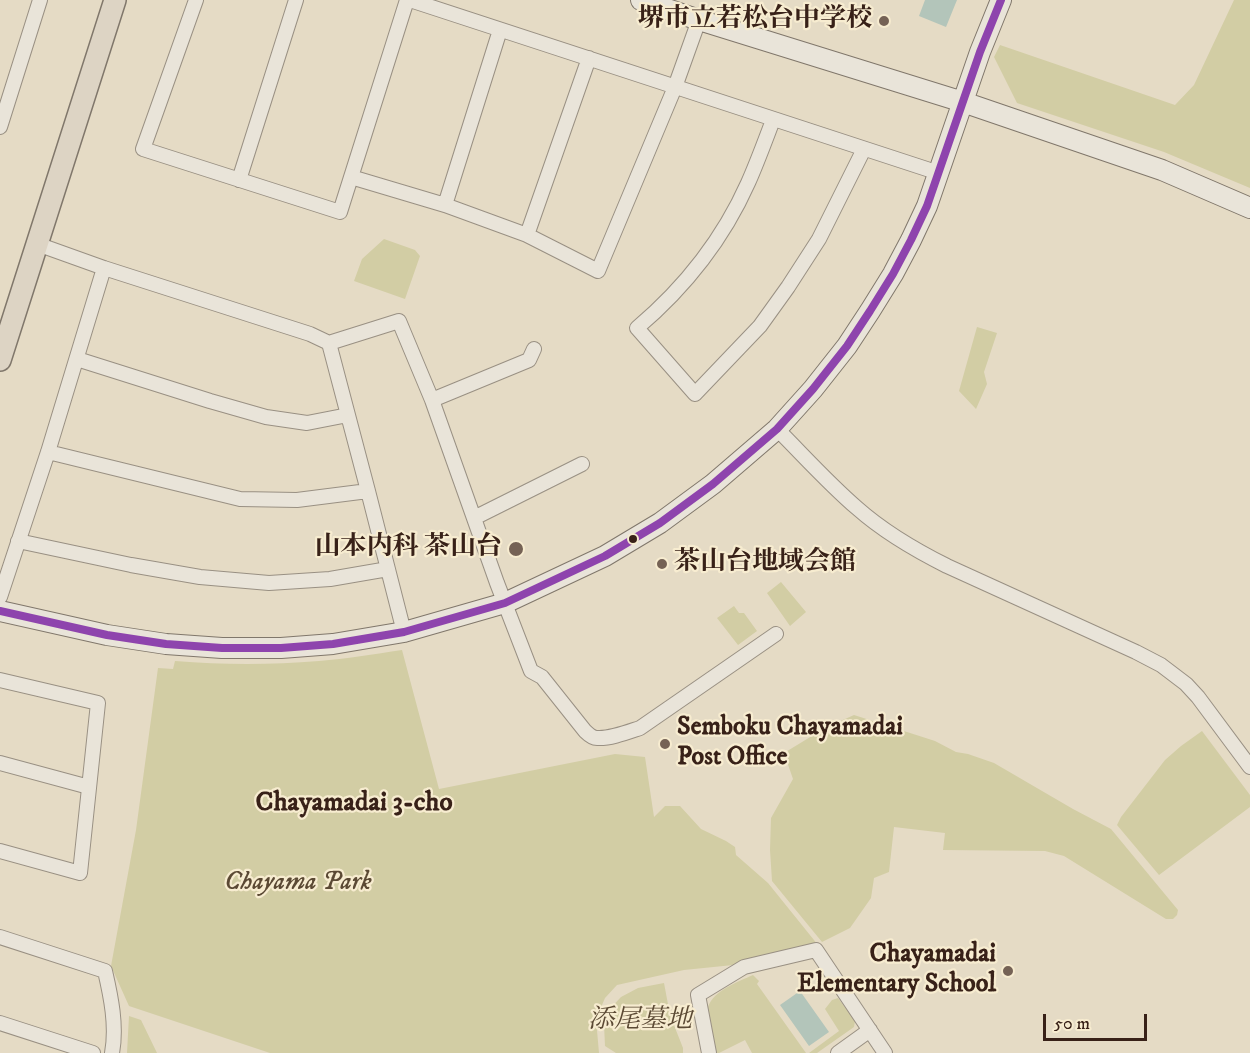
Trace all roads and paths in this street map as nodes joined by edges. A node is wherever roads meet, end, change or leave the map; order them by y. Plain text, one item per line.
1 (40, 0) edge
2 (115, 0) edge
3 (196, 0) edge
4 (296, 0) edge
5 (408, 0) edge
6 (642, 0) edge
7 (1001, 0) edge
8 (699, 20) junction
9 (500, 30) junction
10 (589, 58) junction
11 (675, 87) junction
12 (963, 102) junction
13 (773, 120) junction
14 (0, 127) edge
15 (864, 149) junction
16 (939, 172) junction
17 (351, 177) junction
18 (239, 180) junction
19 (445, 205) junction
20 (1250, 208) edge
21 (527, 235) junction
22 (37, 243) junction
23 (104, 268) junction
24 (328, 343) junction
25 (534, 349) dead end
26 (78, 359) junction
27 (0, 360) edge
28 (432, 400) junction
29 (348, 415) junction
30 (777, 429) junction
31 (48, 452) junction
32 (582, 464) dead end
33 (368, 491) junction
34 (474, 518) junction
35 (18, 542) junction
36 (388, 569) junction
37 (0, 597) edge
38 (505, 603) junction
39 (0, 611) edge
40 (404, 632) junction
41 (776, 634) dead end
42 (0, 680) edge
43 (0, 763) edge
44 (1250, 767) edge
45 (89, 787) junction
46 (0, 851) edge
47 (0, 937) edge
48 (0, 1023) edge
49 (870, 1030) junction
50 (93, 1053) edge
51 (112, 1053) edge
52 (709, 1053) edge
53 (838, 1053) edge
54 (885, 1053) edge

1 - 14 street
2 - 22 main road
3 - 18 street
4 - 18 street
5 - 9 street
5 - 17 street
6 - 8 street
7 - 12 street
8 - 11 street
8 - 12 street
9 - 10 street
9 - 19 street
10 - 11 street
10 - 21 street
11 - 13 street
11 - 21 street
12 - 16 street
12 - 20 street
13 - 15 street
13 - 15 street
15 - 16 street
16 - 30 street
17 - 18 street
17 - 19 street
19 - 21 street
22 - 23 street
22 - 27 main road
23 - 24 street
23 - 26 street
24 - 28 street
24 - 29 street
25 - 28 street
26 - 29 street
26 - 31 street
28 - 34 street
29 - 33 street
30 - 38 street
30 - 44 street
31 - 33 street
31 - 35 street
32 - 34 street
33 - 36 street
34 - 38 street
35 - 36 street
35 - 37 street
36 - 40 street
38 - 40 street
38 - 41 street
39 - 40 street
42 - 45 street
43 - 45 street
45 - 46 street
47 - 51 street
48 - 50 street
49 - 52 street
49 - 53 street
49 - 54 street

